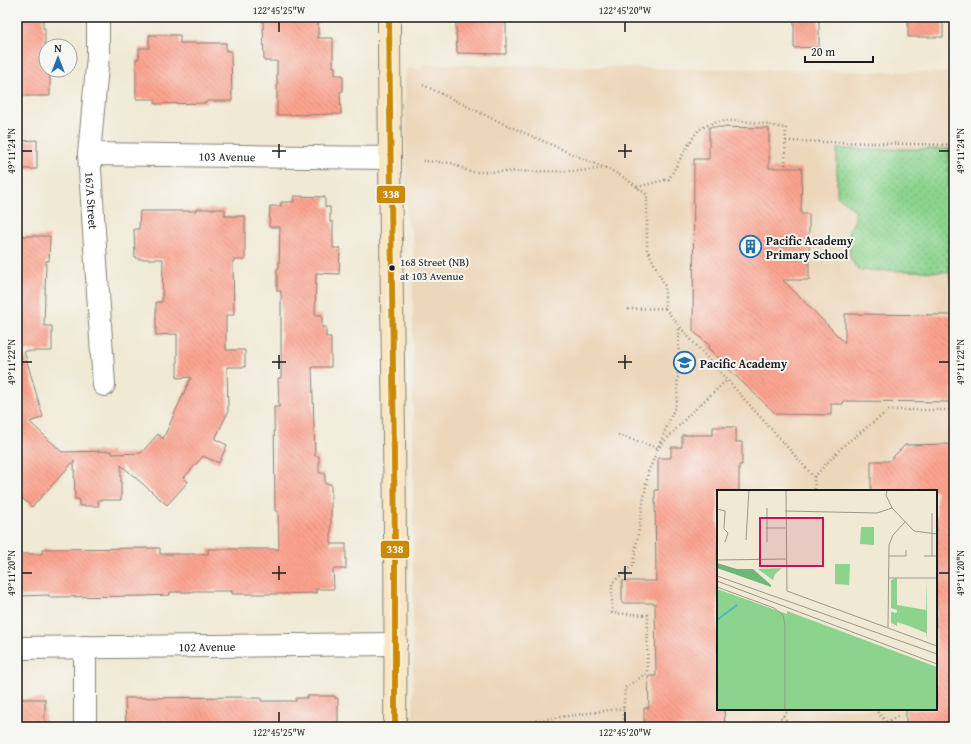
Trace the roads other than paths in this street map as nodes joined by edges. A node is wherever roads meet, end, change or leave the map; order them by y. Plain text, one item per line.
1 (98, 17) edge
2 (389, 17) edge
3 (89, 154) junction
4 (389, 158) junction
5 (104, 385) dead end
6 (396, 644) junction
7 (85, 647) junction
8 (17, 648) edge
9 (85, 727) edge
10 (395, 727) edge

1 - 3 street, 167A Street
2 - 4 street
3 - 4 street, 103 Avenue
3 - 5 street, 167A Street
4 - 6 street
6 - 7 street, 102 Avenue
6 - 10 street
7 - 8 street, 102 Avenue
7 - 9 street

